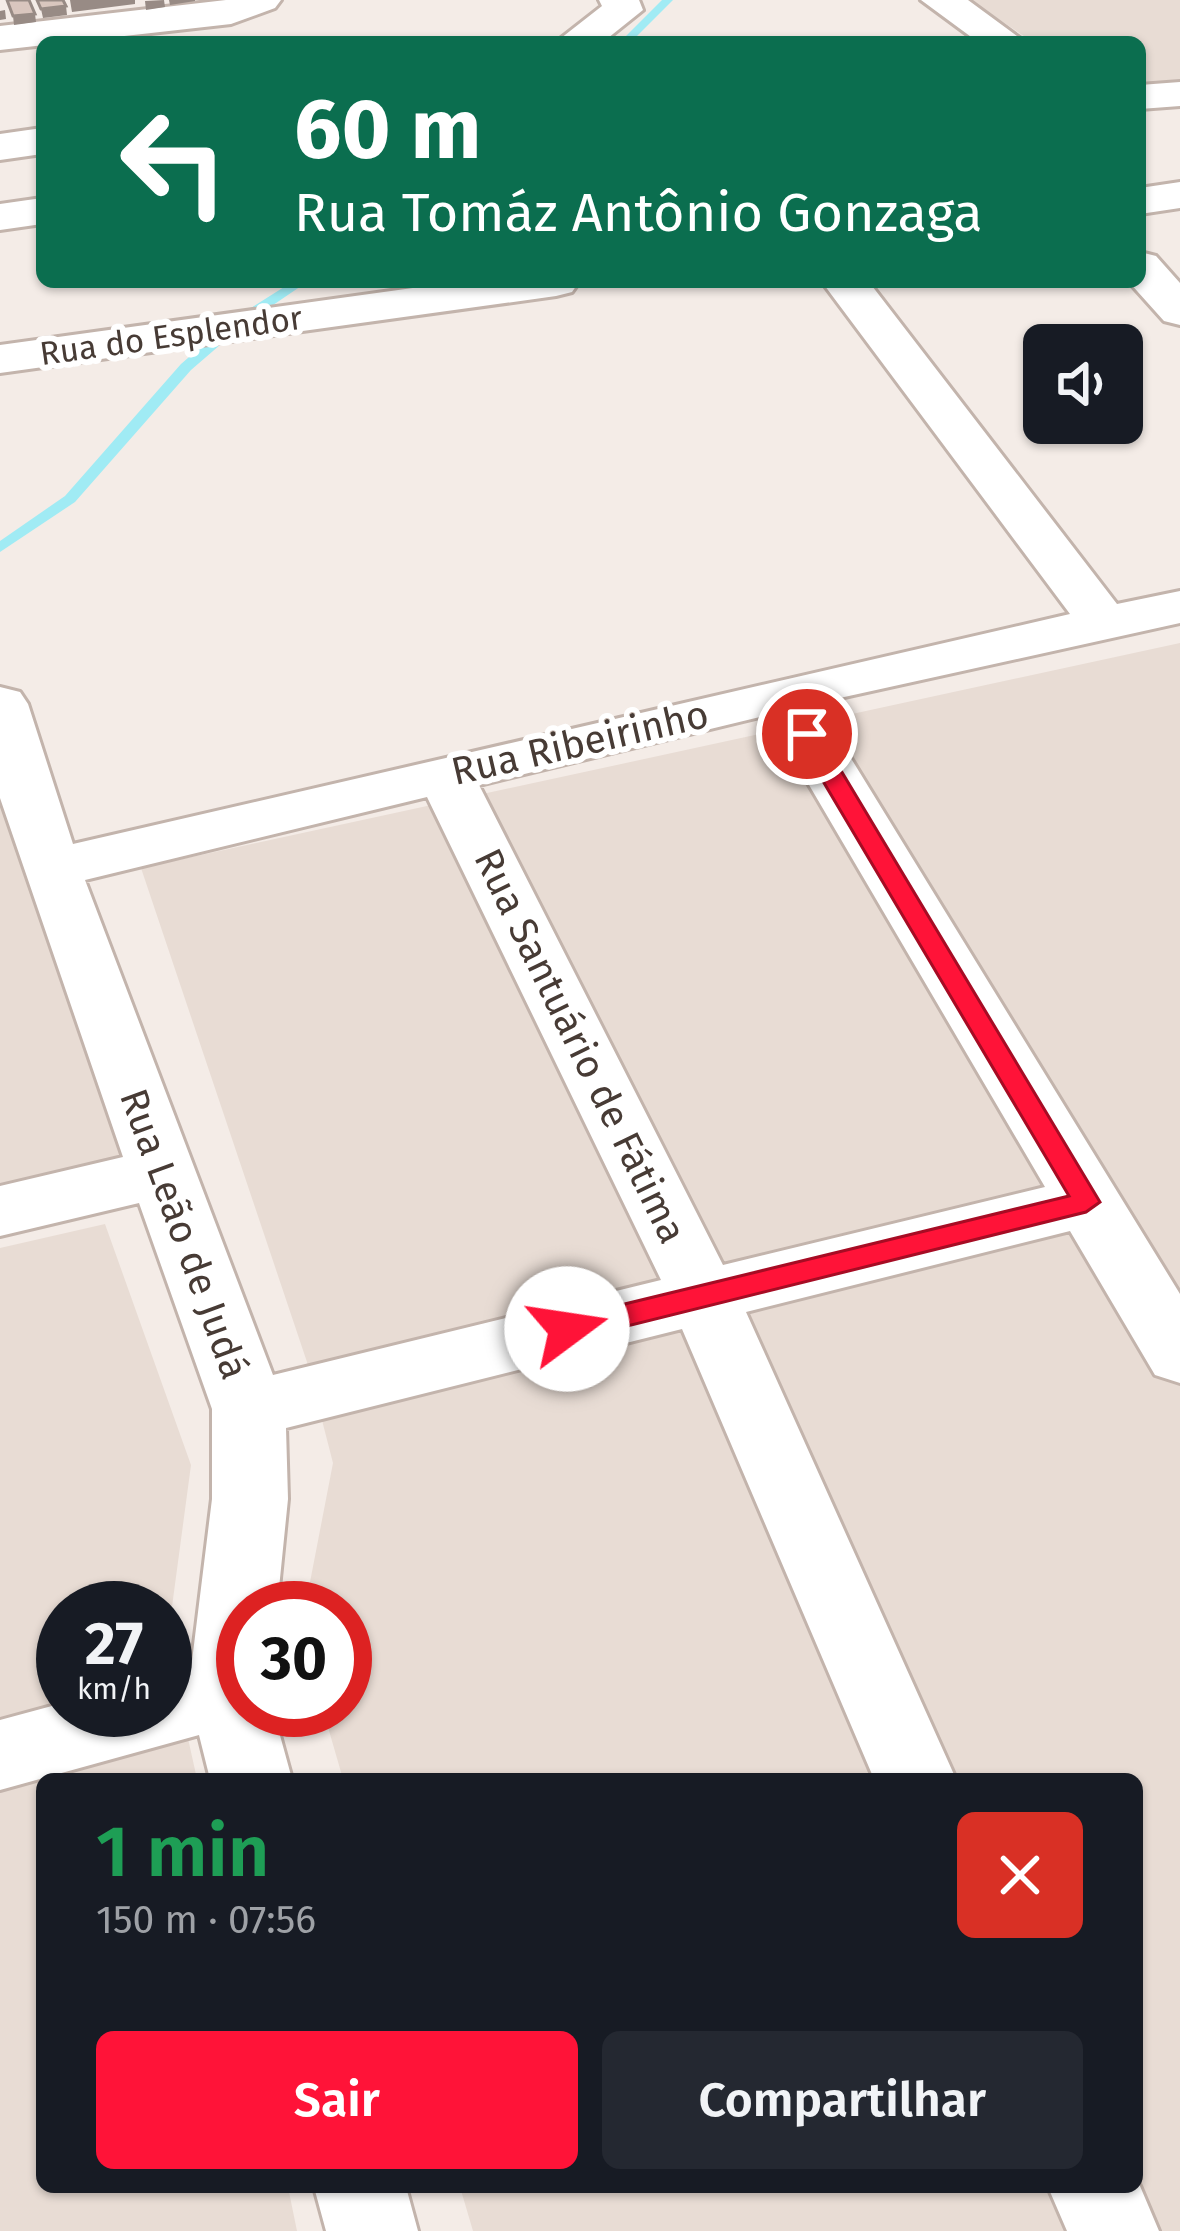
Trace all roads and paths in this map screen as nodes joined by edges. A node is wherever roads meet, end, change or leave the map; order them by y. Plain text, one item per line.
1 (261, 0) edge
2 (941, 0) edge
3 (617, 9) edge
4 (583, 36) edge
5 (996, 36) edge
6 (0, 38) edge
7 (1180, 94) edge
8 (1146, 97) edge
9 (36, 142) edge
10 (0, 147) edge
11 (1180, 195) edge
12 (1146, 200) edge
13 (36, 212) edge
14 (0, 217) edge
15 (1146, 273) edge
16 (513, 288) edge
17 (850, 288) edge
18 (1180, 311) edge
19 (0, 359) edge
20 (1180, 607) edge
21 (1104, 623) junction
22 (784, 695) junction
23 (0, 704) edge
24 (445, 774) junction
25 (51, 869) junction
26 (161, 1173) junction
27 (1086, 1202) junction
28 (0, 1211) edge
29 (703, 1295) junction
30 (1180, 1355) edge
31 (249, 1409) junction
32 (241, 1581) edge
33 (216, 1696) edge
34 (240, 1737) edge
35 (0, 1755) edge
36 (249, 1773) edge
37 (912, 1773) edge
38 (362, 2193) edge
39 (1097, 2193) edge
40 (372, 2231) edge
41 (1114, 2231) edge

1 - 6 street
2 - 5 street
3 - 4 street
7 - 8 street
9 - 10 street
11 - 12 street
13 - 14 street
15 - 18 street
16 - 19 street, Rua do Esplendor
17 - 21 street
20 - 21 street, Rua Ribeirinho
21 - 22 street, Rua Ribeirinho
22 - 24 street, Rua Ribeirinho
22 - 27 street
23 - 25 street, Rua Leão de Judá
24 - 25 street, Rua Ribeirinho
24 - 29 street, Rua Santuário de Fátima
25 - 26 street, Rua Leão de Judá
26 - 28 street
26 - 31 street, Rua Leão de Judá
27 - 29 street
27 - 30 street
29 - 31 street
29 - 37 street, Rua Santuário de Fátima
31 - 32 street, Rua Leão de Judá
33 - 35 street
34 - 36 street, Rua Leão de Judá
38 - 40 street
39 - 41 street

